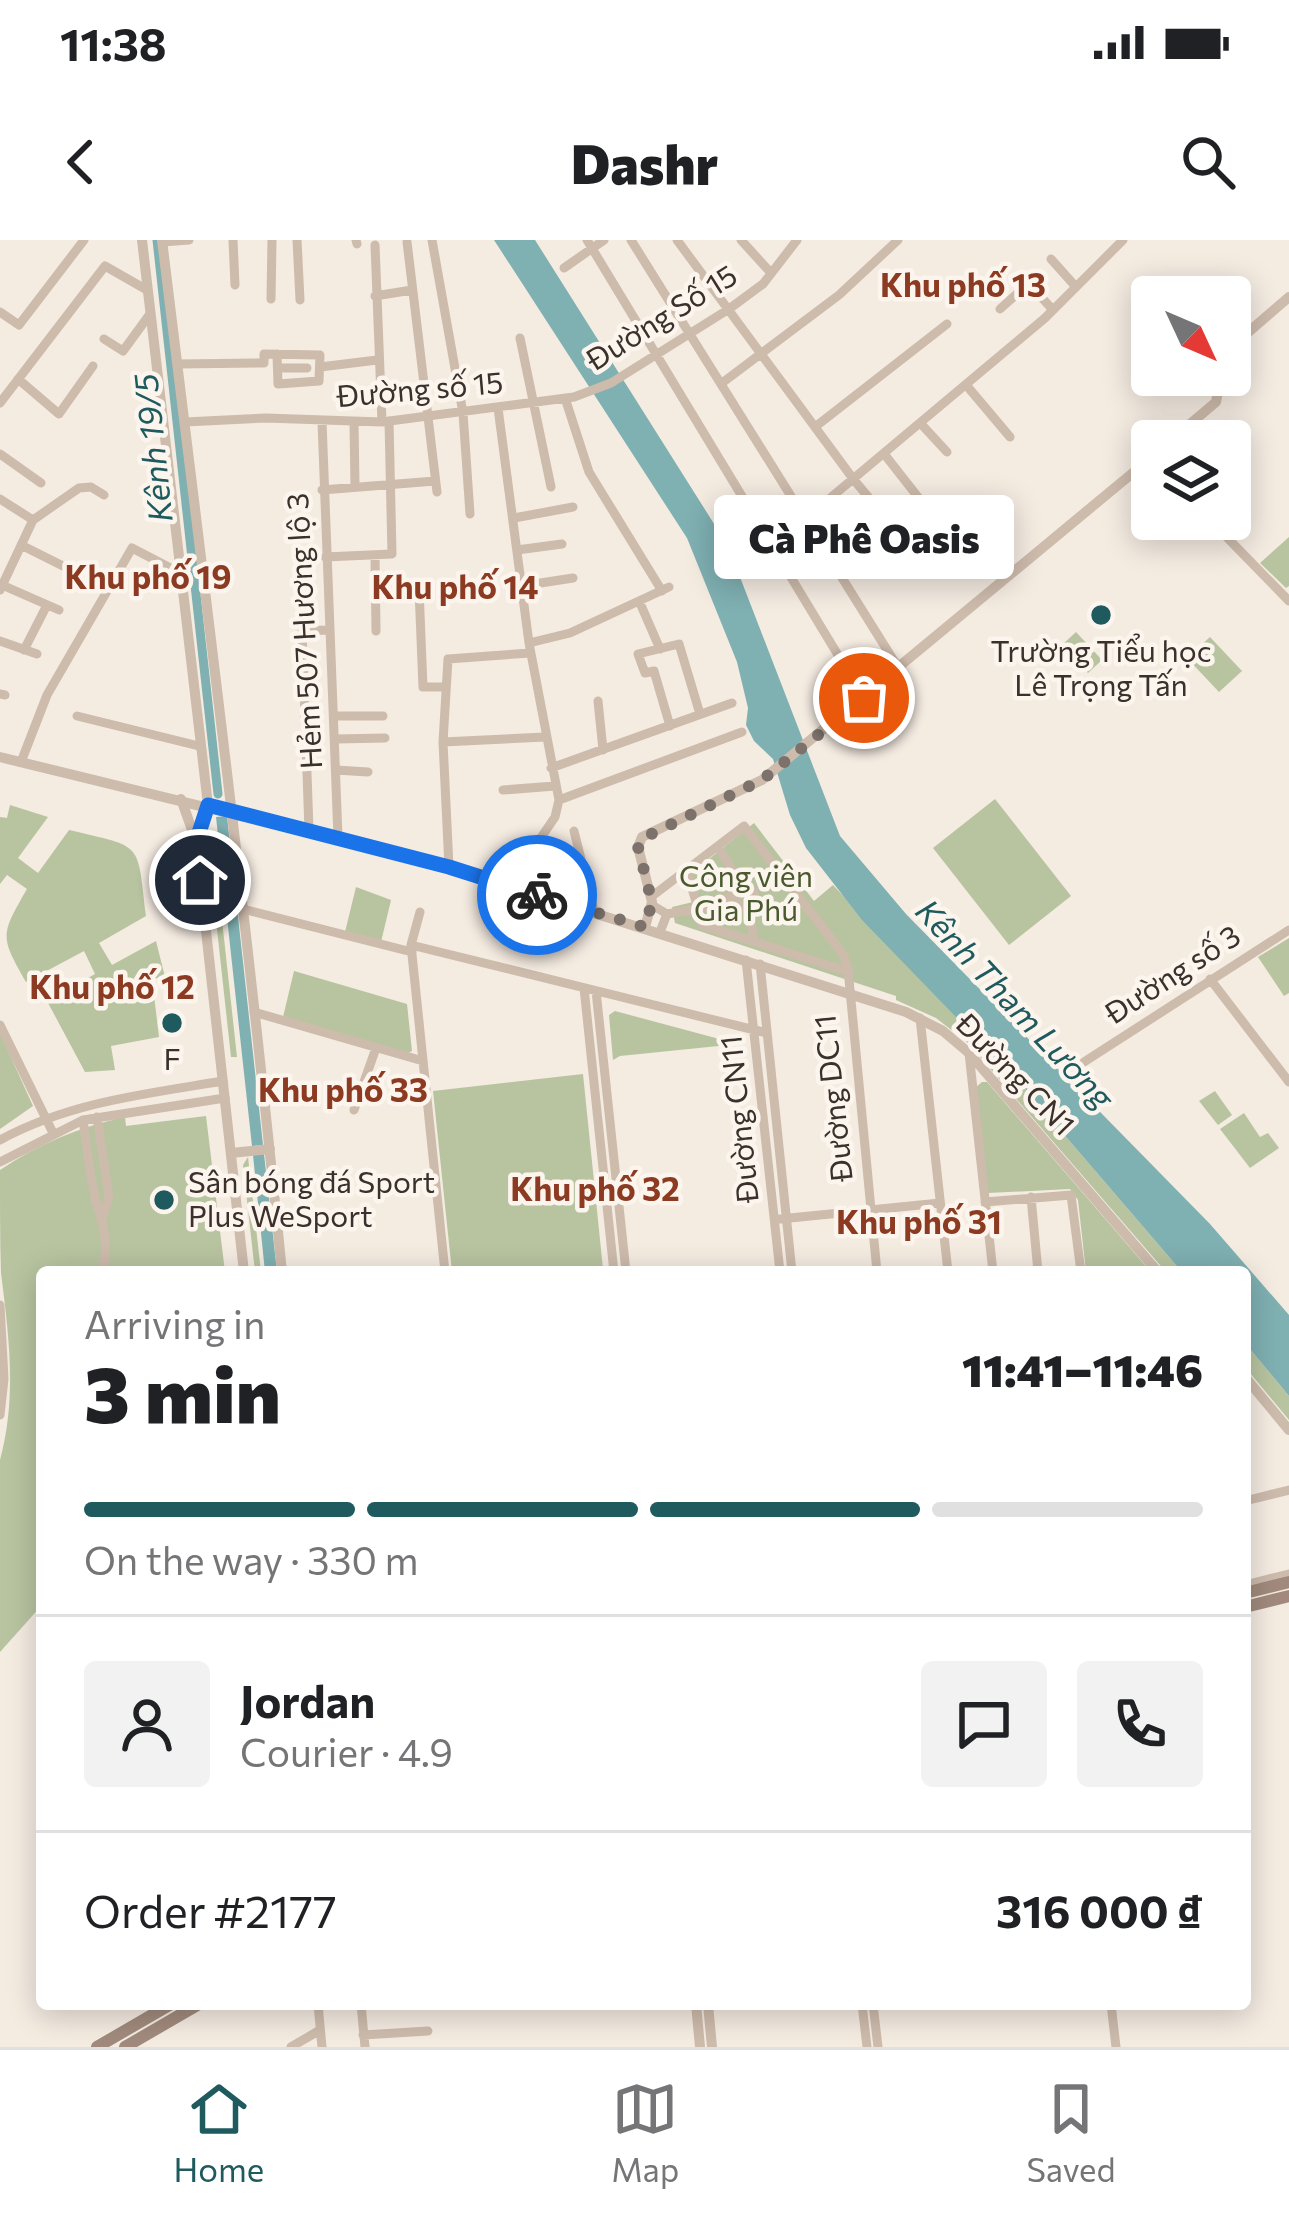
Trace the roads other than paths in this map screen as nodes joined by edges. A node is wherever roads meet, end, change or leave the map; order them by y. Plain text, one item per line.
1 (84, 240) edge
2 (142, 240) edge
3 (189, 240) edge
4 (232, 240) edge
5 (272, 240) edge
6 (296, 240) edge
7 (431, 240) edge
8 (604, 240) edge
9 (631, 240) edge
10 (677, 240) edge
11 (741, 240) edge
12 (797, 240) edge
13 (898, 240) edge
14 (162, 241) edge
15 (406, 242) edge
16 (1120, 242) edge
17 (590, 244) edge
18 (375, 245) dead end
19 (1051, 260) dead end
20 (564, 268) dead end
21 (771, 273) junction
22 (235, 285) dead end
23 (1076, 287) junction
24 (147, 290) junction
25 (412, 290) junction
26 (375, 296) junction
27 (1289, 297) edge
28 (272, 299) dead end
29 (300, 300) dead end
30 (729, 309) junction
31 (1000, 309) dead end
32 (1052, 309) junction
33 (0, 312) edge
34 (149, 314) junction
35 (947, 324) dead end
36 (1251, 329) edge
37 (690, 334) junction
38 (520, 338) dead end
39 (104, 339) dead end
40 (278, 354) junction
41 (656, 355) junction
42 (763, 356) junction
43 (377, 360) junction
44 (177, 364) junction
45 (93, 366) dead end
46 (320, 367) junction
47 (278, 368) junction
48 (307, 368) dead end
49 (18, 380) junction
50 (722, 383) junction
51 (967, 386) junction
52 (586, 393) joint
53 (1217, 396) edge
54 (565, 398) junction
55 (0, 403) edge
56 (532, 403) junction
57 (498, 408) junction
58 (463, 412) junction
59 (428, 416) junction
60 (1195, 420) edge
61 (385, 421) junction
62 (184, 422) junction
63 (322, 422) junction
64 (354, 423) junction
65 (922, 424) junction
66 (815, 427) junction
67 (1010, 437) dead end
68 (946, 452) dead end
69 (0, 454) edge
70 (885, 455) junction
71 (1131, 475) edge
72 (854, 480) junction
73 (41, 482) dead end
74 (388, 484) junction
75 (356, 487) junction
76 (551, 487) dead end
77 (322, 490) junction
78 (104, 495) dead end
79 (0, 499) edge
80 (925, 506) dead end
81 (573, 507) dead end
82 (470, 514) dead end
83 (514, 518) junction
84 (33, 520) junction
85 (804, 520) junction
86 (896, 530) dead end
87 (1229, 540) edge
88 (22, 544) junction
89 (562, 544) dead end
90 (517, 550) junction
91 (375, 555) junction
92 (0, 556) edge
93 (190, 557) junction
94 (326, 557) junction
95 (13, 564) junction
96 (69, 569) dead end
97 (182, 574) junction
98 (573, 578) dead end
99 (520, 586) junction
100 (1, 588) edge
101 (419, 589) dead end
102 (1289, 601) edge
103 (640, 603) junction
104 (47, 605) junction
105 (59, 610) dead end
106 (328, 630) junction
107 (376, 631) dead end
108 (2, 645) edge
109 (530, 648) junction
110 (660, 649) junction
111 (24, 650) junction
112 (37, 654) dead end
113 (898, 669) junction
114 (443, 687) junction
115 (864, 698) junction
116 (598, 700) dead end
117 (732, 703) dead end
118 (700, 714) junction
119 (77, 716) dead end
120 (334, 716) junction
121 (383, 716) dead end
122 (670, 726) junction
123 (742, 732) dead end
124 (545, 737) junction
125 (336, 739) junction
126 (385, 739) dead end
127 (442, 742) junction
128 (199, 746) junction
129 (603, 750) junction
130 (0, 757) edge
131 (21, 762) junction
132 (551, 768) junction
133 (336, 770) junction
134 (368, 772) dead end
135 (555, 786) junction
136 (503, 790) dead end
137 (181, 800) junction
138 (559, 800) junction
139 (220, 808) junction
140 (309, 830) junction
141 (574, 831) dead end
142 (338, 837) junction
143 (196, 842) junction
144 (718, 847) junction
145 (449, 867) junction
146 (687, 872) junction
147 (508, 886) junction
148 (740, 898) junction
149 (652, 901) junction
150 (697, 908) junction
151 (243, 909) junction
152 (594, 911) junction
153 (420, 912) dead end
154 (667, 914) junction
155 (653, 930) junction
156 (1289, 930) edge
157 (755, 942) junction
158 (412, 948) junction
159 (746, 960) junction
160 (760, 964) junction
161 (849, 972) junction
162 (1210, 979) junction
163 (584, 988) junction
164 (847, 990) junction
165 (596, 991) junction
166 (254, 1012) junction
167 (920, 1018) junction
168 (0, 1025) edge
169 (754, 1030) junction
170 (767, 1033) junction
171 (376, 1048) junction
172 (969, 1053) junction
173 (424, 1061) junction
174 (1084, 1062) dead end
175 (223, 1082) junction
176 (1289, 1082) edge
177 (225, 1098) junction
178 (354, 1111) dead end
179 (44, 1117) junction
180 (98, 1117) junction
181 (83, 1120) junction
182 (53, 1133) junction
183 (0, 1140) edge
184 (262, 1150) junction
185 (231, 1153) junction
186 (0, 1162) edge
187 (1031, 1197) junction
188 (986, 1202) junction
189 (940, 1203) junction
190 (870, 1210) junction
191 (104, 1216) junction
192 (781, 1219) junction
193 (102, 1266) edge
194 (243, 1266) edge
195 (281, 1266) edge
196 (444, 1266) edge
197 (613, 1266) edge
198 (625, 1266) edge
199 (780, 1266) edge
200 (791, 1266) edge
201 (876, 1266) edge
202 (947, 1266) edge
203 (992, 1266) edge
204 (1037, 1266) edge
205 (1080, 1266) edge
206 (1153, 1266) edge
207 (0, 1305) edge
208 (1251, 1384) edge
209 (0, 1414) edge
210 (1289, 1430) edge
211 (1289, 1490) edge
212 (1251, 1500) edge
213 (1289, 1578) edge
214 (1251, 1588) edge
215 (1289, 1596) edge
216 (1251, 1606) edge
217 (163, 2010) edge
218 (187, 2010) edge
219 (318, 2010) edge
220 (361, 2010) edge
221 (697, 2010) edge
222 (709, 2010) edge
223 (863, 2010) edge
224 (874, 2010) edge
225 (1112, 2010) edge
226 (320, 2030) junction
227 (428, 2031) dead end
228 (364, 2041) edge
229 (120, 2043) edge
230 (97, 2047) edge
231 (291, 2047) edge
232 (322, 2047) edge
233 (700, 2047) edge
234 (712, 2047) edge
235 (867, 2047) edge
236 (878, 2047) edge
237 (1116, 2047) edge

1 - 33 street
2 - 24 street
3 - 14 street
4 - 22 street
5 - 28 street
6 - 29 street
7 - 58 street
8 - 17 street
9 - 37 street
10 - 30 street
11 - 21 street
12 - 21 street, Đường Số 15
13 - 42 street
14 - 44 street
15 - 25 street
16 - 23 street
17 - 20 street
17 - 41 street
18 - 26 street
19 - 23 street
21 - 30 street, Đường Số 15
23 - 32 street
24 - 34 street
24 - 49 street
25 - 26 street
25 - 59 street
26 - 43 street
27 - 36 street
30 - 37 street, Đường Số 15
30 - 42 street
31 - 32 street
32 - 51 street
34 - 39 street
34 - 93 street
35 - 66 street
37 - 41 street, Đường Số 15
37 - 50 street
38 - 56 street
40 - 44 street
40 - 46 street
40 - 47 street
41 - 52 street, Đường Số 15
41 - 115 street
42 - 50 street
42 - 66 street
43 - 46 street
43 - 61 street
44 - 62 street
45 - 49 street
46 - 47 street
47 - 48 street
49 - 55 street
50 - 85 street
51 - 65 street
51 - 67 street
52 - 54 street, Đường số 15
53 - 60 street
54 - 56 street, Đường số 15
54 - 103 street
56 - 57 street, Đường số 15
56 - 76 street
57 - 58 street, Đường số 15
57 - 83 street
58 - 59 street, Đường số 15
58 - 82 street
59 - 61 street, Đường số 15
59 - 74 street
61 - 64 street, Đường số 15
61 - 74 street
62 - 63 street, Đường số 15
62 - 93 street
63 - 64 street, Đường số 15
63 - 77 street, Hẻm 507 Hương lộ 3
64 - 75 street
65 - 68 street
65 - 70 street
66 - 72 street
69 - 73 street
70 - 72 street
70 - 80 street
71 - 113 street
72 - 85 street
72 - 86 street
74 - 75 street
74 - 91 street
75 - 77 street
77 - 94 street, Hẻm 507 Hương lộ 3
78 - 84 street
79 - 84 street
81 - 83 street
83 - 90 street
84 - 88 street
85 - 113 street
87 - 102 street
88 - 95 street
88 - 96 street
89 - 90 street
90 - 99 street
91 - 94 street
91 - 107 street
92 - 95 street
93 - 97 street
93 - 139 street
94 - 106 street, Hẻm 507 Hương lộ 3
95 - 100 street
97 - 128 street
97 - 131 street
98 - 99 street
99 - 109 street
100 - 104 street
101 - 114 street
103 - 109 street
103 - 110 street
104 - 105 street
104 - 111 street
106 - 120 street, Hẻm 507 Hương lộ 3
106 - 140 street
108 - 111 street
109 - 114 street
109 - 124 street
110 - 118 street
110 - 122 street
111 - 112 street
113 - 115 street
114 - 127 street
115 - 149 street
116 - 129 street
117 - 118 street
118 - 122 street
119 - 128 street
120 - 121 street
120 - 125 street, Hẻm 507 Hương lộ 3
122 - 129 street
123 - 138 street
124 - 127 street
124 - 132 street
125 - 126 street
125 - 133 street, Hẻm 507 Hương lộ 3
127 - 145 street
128 - 139 street
129 - 132 street
130 - 131 street, Đường CN1
131 - 137 street, Đường CN1
132 - 135 street
133 - 134 street
133 - 142 street, Hẻm 507 Hương lộ 3
135 - 136 street
135 - 138 street
137 - 139 street, Đường CN1
137 - 143 street
138 - 147 street
139 - 140 street, Đường CN1
139 - 143 street
139 - 151 street
140 - 142 street, Đường CN1
141 - 152 street
142 - 145 street, Đường CN1
143 - 175 street
144 - 146 street
144 - 148 street
144 - 161 street
145 - 147 street, Đường CN1
146 - 149 street
146 - 150 street
147 - 152 street, Đường CN1
148 - 150 street
148 - 157 street
149 - 154 street
149 - 155 street
150 - 154 street
150 - 157 street
151 - 158 street
151 - 166 street
152 - 155 street, Đường CN1
153 - 158 street
154 - 155 street
155 - 159 street, Đường CN1
156 - 162 street, Đường số 3
157 - 161 street
158 - 163 street
158 - 173 street
159 - 160 street, Đường CN1
159 - 169 street, Đường CN11
160 - 164 street, Đường CN1
160 - 170 street, Đường CN11
161 - 164 street, Đường DC11
162 - 174 street, Đường số 3
162 - 176 street
163 - 165 street
163 - 197 street
164 - 167 street, Đường CN1
164 - 190 street, Đường DC11
165 - 169 street
165 - 198 street
166 - 171 street
166 - 184 street
167 - 172 street, Đường CN1
167 - 189 street
168 - 179 street
169 - 170 street
169 - 192 street, Đường CN11
170 - 192 street, Đường CN11
171 - 173 street
171 - 178 street
172 - 188 street
172 - 206 street, Đường CN1
173 - 196 street
175 - 177 street
175 - 179 street
177 - 180 street
177 - 185 street
179 - 182 street
179 - 183 street
180 - 181 street
180 - 191 street
181 - 182 street
181 - 191 street
182 - 186 street
184 - 185 street
184 - 195 street
185 - 194 street
187 - 188 street
187 - 204 street
187 - 205 street
188 - 203 street
189 - 190 street
189 - 202 street
190 - 192 street
190 - 201 street, Đường DC11
191 - 193 street
192 - 199 street, Đường CN11
192 - 200 street, Đường CN11
207 - 209 street
208 - 210 street
211 - 212 street
213 - 214 main road
215 - 216 main road
217 - 229 main road
218 - 229 main road
219 - 226 street
220 - 228 street
221 - 233 street
222 - 234 street
223 - 235 street
224 - 236 street
225 - 237 street
226 - 231 street
226 - 232 street
227 - 228 street
229 - 230 main road

